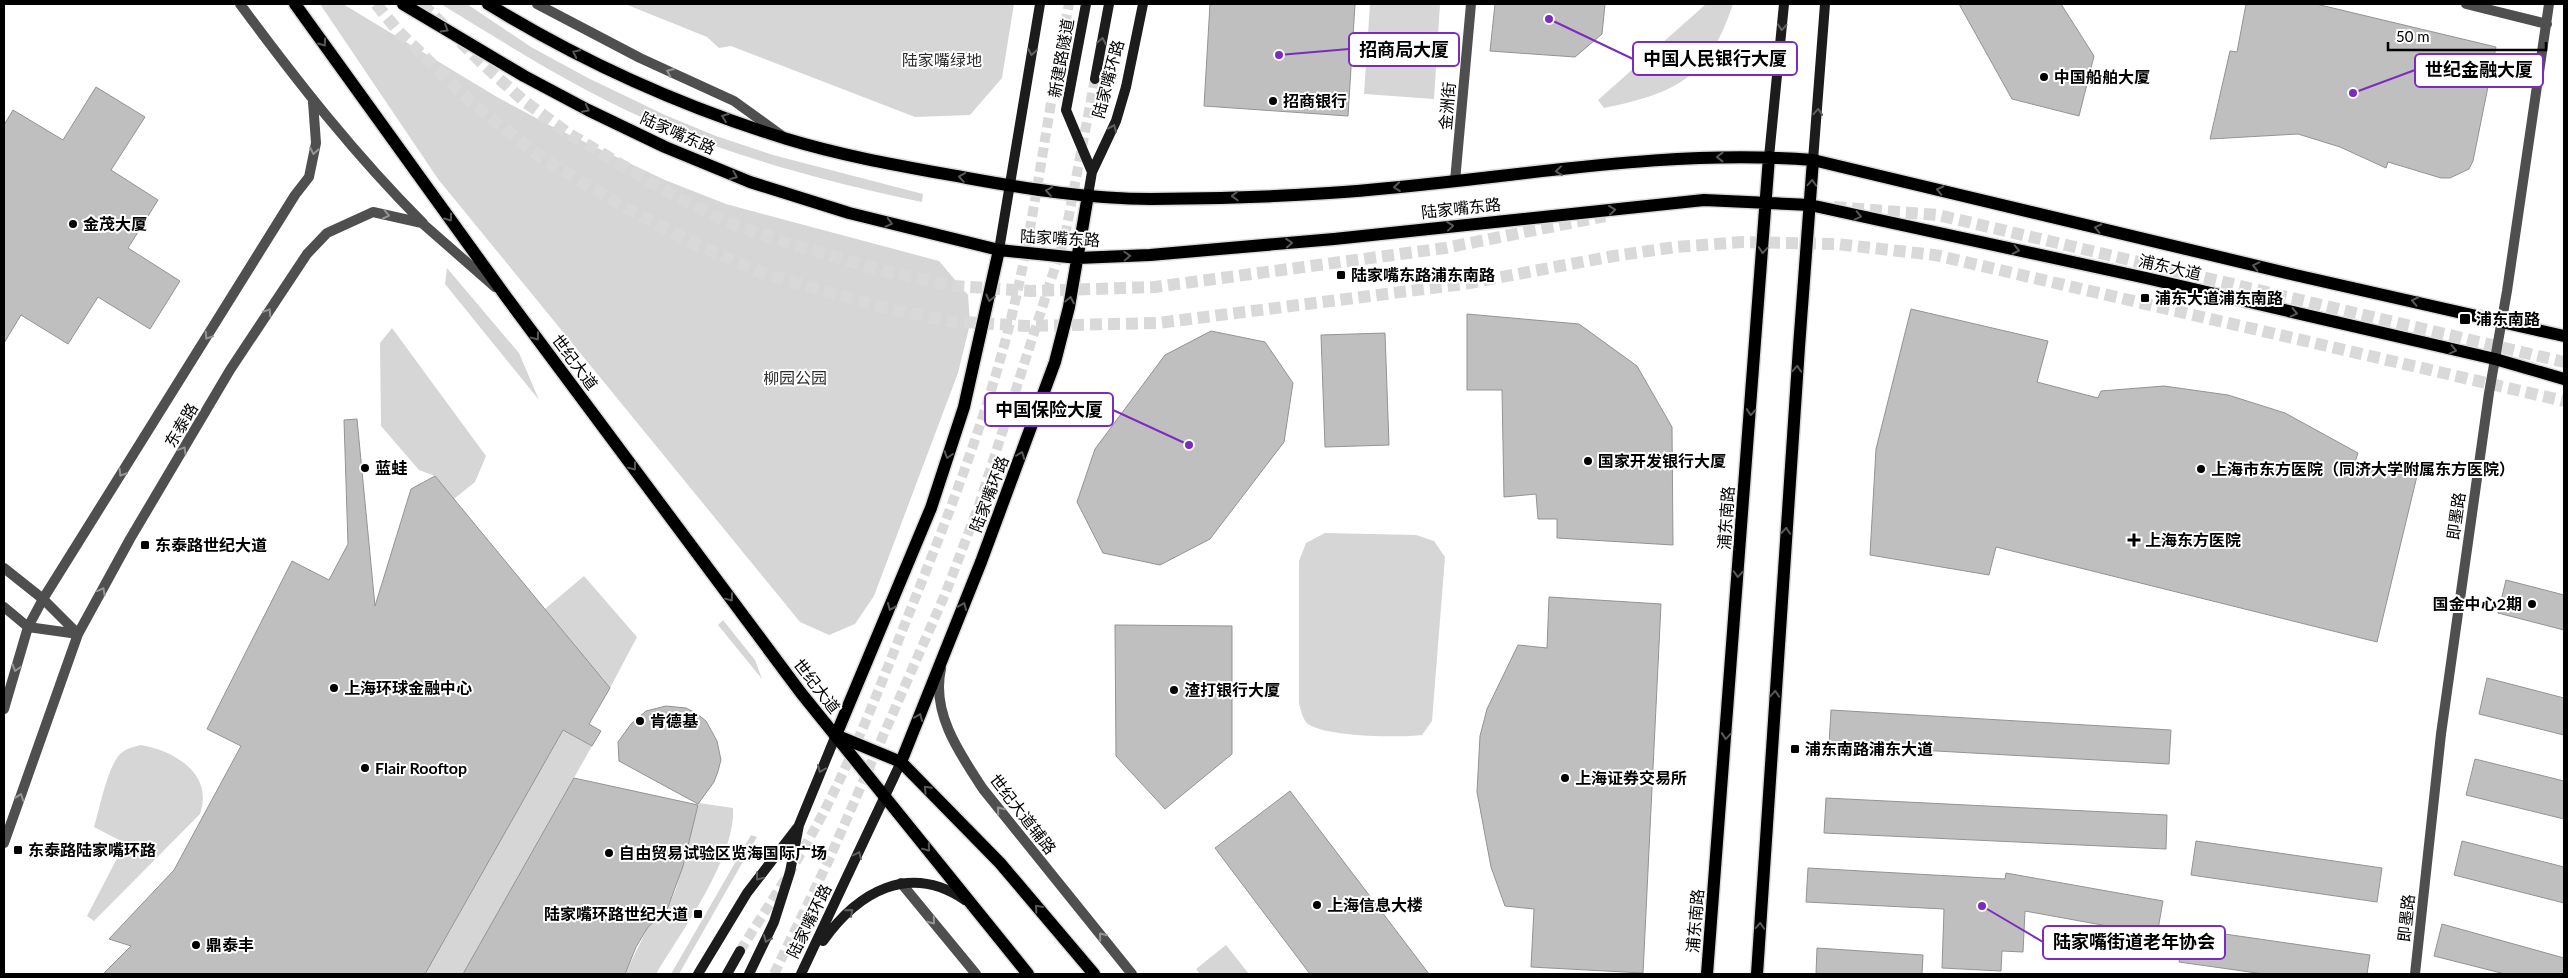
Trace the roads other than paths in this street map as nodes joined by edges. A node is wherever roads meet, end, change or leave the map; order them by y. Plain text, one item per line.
1 (240, 4) edge
2 (295, 4) edge
3 (403, 4) edge
4 (488, 4) edge
5 (536, 4) edge
6 (1040, 4) edge
7 (1086, 4) edge
8 (1110, 4) edge
9 (1143, 4) edge
10 (1471, 4) edge
11 (1784, 4) edge
12 (1825, 4) edge
13 (2466, 4) edge
14 (2549, 4) edge
15 (2546, 24) junction
16 (1095, 79) tunnel mouth
17 (313, 102) junction
18 (788, 140) junction
19 (1769, 157) junction
20 (1813, 160) junction
21 (1092, 172) junction
22 (1455, 182) junction
23 (1010, 186) junction
24 (1088, 195) junction
25 (1766, 202) junction
26 (1810, 205) junction
27 (425, 225) junction
28 (1000, 250) junction
29 (1078, 258) junction
30 (507, 298) junction
31 (2502, 320) junction
32 (2564, 336) edge
33 (2495, 360) junction
34 (2564, 379) edge
35 (4, 568) edge
36 (43, 599) junction
37 (4, 607) edge
38 (28, 627) junction
39 (78, 634) junction
40 (945, 652) junction
41 (4, 709) edge
42 (836, 735) junction
43 (901, 762) junction
44 (885, 797) junction
45 (799, 825) junction
46 (4, 843) edge
47 (901, 883) junction
48 (972, 905) junction
49 (740, 951) tunnel mouth
50 (808, 962) junction
51 (698, 974) edge
52 (727, 974) edge
53 (749, 974) edge
54 (801, 974) edge
55 (976, 974) edge
56 (1028, 974) edge
57 (1094, 974) edge
58 (1132, 974) edge
59 (1707, 974) edge
60 (1757, 974) edge
61 (2415, 974) edge

1 - 17 street
2 -> 30 main road, 世纪大道
3 -> 28 main road, 陆家嘴东路
18 -> 4 main road, 陆家嘴东路
18 -> 5 street
6 -> 23 main road, 陆家嘴环路
7 - 21 main road, 新建路隧道
16 -> 8 main road
21 -> 9 main road, 陆家嘴环路
10 - 22 street, 金洲街
11 -> 19 main road, 浦东南路
20 -> 12 main road
13 - 15 street
14 - 15 street, 即墨路
15 - 31 street, 即墨路
17 - 27 street
17 -> 36 street, 东泰路
23 -> 18 main road, 陆家嘴东路
19 - 20 main road, 浦东大道
19 -> 22 main road, 陆家嘴东路
19 - 25 main road, 浦东南路
26 -> 20 main road
31 -> 20 main road, 浦东大道
21 - 24 main road, 陆家嘴环路
22 -> 24 main road, 陆家嘴东路
24 -> 23 main road, 陆家嘴东路
23 - 28 main road, 陆家嘴环路
24 - 29 main road, 陆家嘴环路
25 - 26 main road, 浦东大道
29 -> 25 main road, 陆家嘴东路
25 -> 59 main road, 浦东南路
26 -> 33 main road, 浦东大道
60 -> 26 main road
27 - 30 street, 东泰路
39 -> 27 street, 东泰路
28 - 29 main road, 陆家嘴东路
28 -> 42 main road, 陆家嘴环路
40 -> 29 main road, 陆家嘴环路
30 -> 42 main road, 世纪大道
31 - 32 main road, 浦东大道
31 - 33 street, 即墨路
33 - 34 main road, 浦东大道
33 - 61 street, 即墨路
35 - 36 street
36 - 38 street, 东泰路
36 - 39 street
37 - 38 street
38 - 39 street
38 -> 41 street, 东泰路
46 -> 39 street, 东泰路
43 -> 40 main road, 陆家嘴环路
58 -> 40 street, 世纪大道辅路
42 - 43 main road, 世纪大道
42 - 44 main road, 世纪大道
42 -> 45 main road, 陆家嘴环路
43 - 44 main road, 陆家嘴环路
57 -> 43 main road, 世纪大道
44 -> 48 main road, 世纪大道
50 -> 44 main road, 陆家嘴环路
45 -> 51 main road, 陆家嘴环路
45 -> 53 main road, 陆家嘴环路
47 - 48 main road
50 -> 47 main road
47 -> 55 street
48 - 56 main road, 世纪大道
49 - 52 main road
50 - 54 main road, 陆家嘴环路

